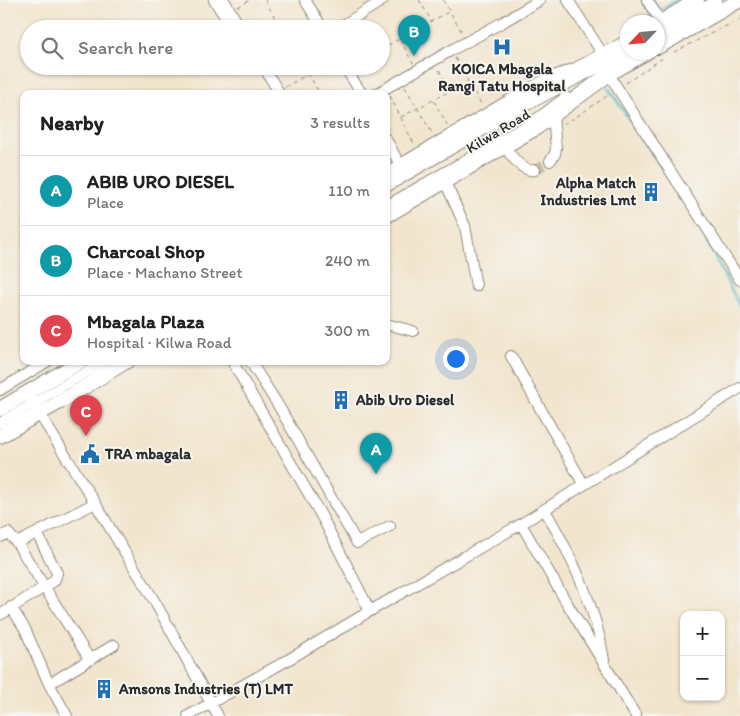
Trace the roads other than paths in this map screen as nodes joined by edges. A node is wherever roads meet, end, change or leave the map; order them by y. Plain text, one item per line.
1 (214, 0) edge
2 (224, 0) edge
3 (305, 0) edge
4 (383, 0) edge
5 (540, 0) edge
6 (568, 0) edge
7 (647, 0) edge
8 (697, 0) edge
9 (717, 0) edge
10 (740, 0) edge
11 (654, 15) edge
12 (227, 20) edge
13 (236, 20) edge
14 (317, 20) edge
15 (351, 20) edge
16 (665, 23) edge
17 (665, 24) edge
18 (665, 43) edge
19 (620, 51) edge
20 (620, 57) edge
21 (622, 60) edge
22 (609, 64) junction
23 (263, 75) edge
24 (268, 75) edge
25 (350, 75) edge
26 (275, 90) edge
27 (275, 90) edge
28 (359, 90) edge
29 (383, 90) edge
30 (553, 116) junction
31 (390, 146) edge
32 (504, 147) junction
33 (550, 161) dead end
34 (401, 166) junction
35 (535, 170) dead end
36 (390, 173) edge
37 (445, 182) junction
38 (390, 185) edge
39 (390, 204) edge
40 (390, 214) edge
41 (740, 280) edge
42 (476, 286) dead end
43 (390, 325) edge
44 (413, 331) dead end
45 (511, 356) dead end
46 (41, 365) edge
47 (76, 365) edge
48 (98, 365) edge
49 (121, 365) edge
50 (234, 365) edge
51 (253, 365) edge
52 (740, 388) edge
53 (0, 390) edge
54 (33, 403) junction
55 (0, 409) edge
56 (0, 423) edge
57 (0, 436) edge
58 (584, 485) junction
59 (95, 503) junction
60 (544, 510) junction
61 (521, 524) junction
62 (390, 526) dead end
63 (37, 532) junction
64 (3, 533) edge
65 (17, 543) junction
66 (44, 587) junction
67 (11, 607) junction
68 (370, 611) junction
69 (0, 615) edge
70 (114, 645) dead end
71 (90, 660) junction
72 (605, 666) junction
73 (49, 684) junction
74 (211, 704) junction
75 (67, 716) edge
76 (188, 716) edge
77 (218, 716) edge
78 (636, 716) edge

1 - 12 street
2 - 13 street
3 - 14 street
4 - 15 street
5 - 29 street
6 - 22 street
7 - 11 street
8 - 16 highway
9 - 17 street
10 - 18 highway
19 - 22 highway, Kilwa Road
20 - 22 street
21 - 22 highway, Kilwa Road
22 - 30 highway, Kilwa Road
22 - 34 highway, Kilwa Road
22 - 38 street
22 - 39 street
22 - 41 street
23 - 26 street
24 - 27 street
25 - 28 street
30 - 32 highway, Kilwa Road
30 - 33 street
31 - 34 street
32 - 35 street
32 - 37 highway, Kilwa Road
34 - 36 highway, Kilwa Road
37 - 40 highway, Kilwa Road
37 - 42 street
43 - 44 street
45 - 58 street
46 - 53 street
47 - 54 highway
48 - 54 street
49 - 54 highway
50 - 68 street
51 - 62 street
52 - 58 street
54 - 55 highway
54 - 56 street
54 - 57 highway
54 - 59 street
58 - 60 street
59 - 63 street
59 - 74 street
60 - 61 street
60 - 72 street
61 - 68 street
61 - 72 street
63 - 65 street
63 - 66 street
64 - 65 street
65 - 66 street
66 - 67 street
66 - 71 street
67 - 69 street
67 - 73 street
68 - 74 street
70 - 71 street
71 - 73 street
72 - 78 street
73 - 75 street
74 - 76 street
74 - 77 street

